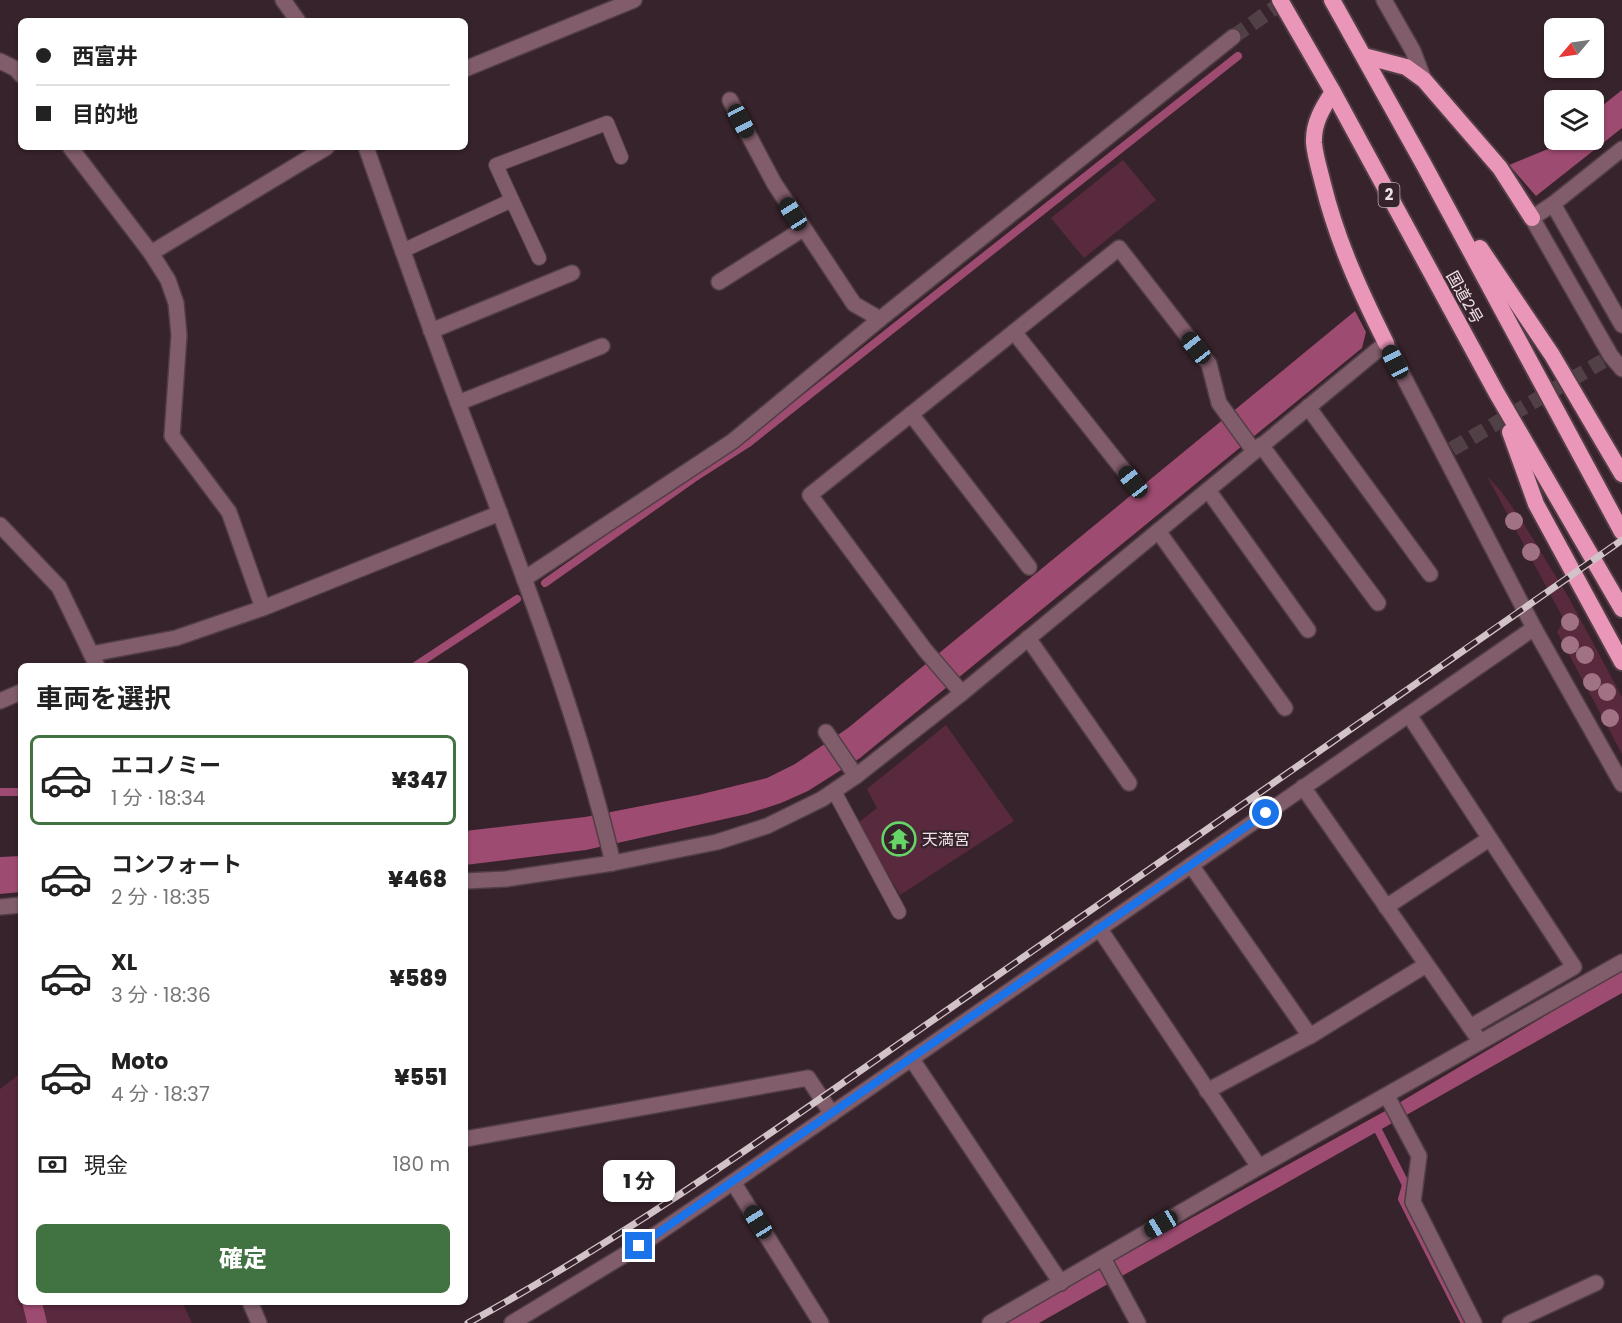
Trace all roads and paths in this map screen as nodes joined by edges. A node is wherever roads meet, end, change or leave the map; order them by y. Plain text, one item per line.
1 (283, 0) edge
2 (634, 0) edge
3 (1280, 0) edge
4 (1332, 0) edge
5 (1384, 0) edge
6 (296, 18) edge
7 (1233, 37) tunnel mouth
8 (1364, 56) junction
9 (0, 62) edge
10 (468, 68) edge
11 (18, 71) edge
12 (1424, 80) junction
13 (1333, 92) junction
14 (730, 100) dead end
15 (1622, 149) edge
16 (72, 150) edge
17 (322, 150) edge
18 (367, 150) edge
19 (621, 157) dead end
20 (1424, 165) junction
21 (512, 200) junction
22 (1552, 204) junction
23 (1532, 218) junction
24 (803, 229) junction
25 (402, 251) junction
26 (151, 253) junction
27 (539, 258) dead end
28 (572, 273) dead end
29 (719, 282) dead end
30 (880, 319) junction
31 (1622, 325) edge
32 (432, 331) junction
33 (1014, 332) junction
34 (1386, 343) junction
35 (602, 346) dead end
36 (1622, 369) edge
37 (1496, 392) junction
38 (458, 403) junction
39 (1308, 407) junction
40 (911, 414) junction
41 (1255, 447) junction
42 (1622, 474) edge
43 (1133, 482) dead end
44 (1208, 490) junction
45 (500, 513) junction
46 (0, 525) edge
47 (1158, 531) junction
48 (1622, 532) edge
49 (1029, 567) dead end
50 (1430, 574) dead end
51 (524, 579) junction
52 (1378, 603) dead end
53 (263, 608) junction
54 (1622, 609) edge
55 (1534, 628) junction
56 (1308, 630) dead end
57 (1028, 638) junction
58 (91, 662) edge
59 (1622, 662) edge
60 (958, 689) junction
61 (18, 693) edge
62 (0, 701) edge
63 (1284, 708) dead end
64 (1409, 715) junction
65 (827, 735) dead end
66 (853, 772) junction
67 (1129, 783) dead end
68 (1622, 784) edge
69 (1303, 788) junction
70 (834, 791) junction
71 (1489, 838) junction
72 (611, 856) junction
73 (1191, 865) junction
74 (468, 881) edge
75 (18, 905) edge
76 (0, 907) edge
77 (1386, 907) junction
78 (899, 912) dead end
79 (1099, 928) junction
80 (1622, 962) edge
81 (1426, 965) junction
82 (1470, 1027) junction
83 (1310, 1036) junction
84 (1479, 1042) junction
85 (911, 1058) junction
86 (1207, 1091) junction
87 (1389, 1100) junction
88 (832, 1114) junction
89 (468, 1138) edge
90 (1258, 1167) junction
91 (733, 1182) junction
92 (1104, 1261) junction
93 (1061, 1283) junction
94 (1596, 1283) dead end
95 (251, 1305) edge
96 (259, 1323) edge
97 (512, 1323) edge
98 (821, 1323) edge
99 (990, 1323) edge
100 (1138, 1323) edge
101 (1474, 1323) edge
102 (1510, 1323) edge

1 - 6 street
2 - 10 street
3 - 13 highway, 国道2号 / 2
4 - 8 highway, 国道2号
5 - 12 street
7 - 30 street
8 - 12 highway
8 - 20 highway, 国道2号
9 - 11 street
12 - 23 highway
13 - 34 highway
13 - 37 highway, 国道2号 / 2
14 - 24 street
15 - 22 street
16 - 26 street
17 - 26 street
18 - 25 street
19 - 21 lane
20 - 42 highway
20 - 48 highway, 国道2号
21 - 25 lane
21 - 27 lane
22 - 23 street
22 - 31 street
23 - 36 street
24 - 29 street
24 - 30 street
25 - 32 street
26 - 53 street
28 - 32 street
30 - 51 street
32 - 38 street
33 - 40 street
33 - 41 street
33 - 43 street
34 - 39 street
34 - 55 street
35 - 38 street
37 - 54 highway, 国道2号 / 2
37 - 59 highway
38 - 45 street
39 - 41 street
39 - 50 street
40 - 49 street
40 - 60 street
41 - 44 street
41 - 52 street
44 - 47 street
44 - 56 street
45 - 51 street
45 - 53 street
46 - 58 street
47 - 57 street
47 - 63 street
51 - 72 street
53 - 58 street
55 - 64 street
55 - 68 street
57 - 60 street
57 - 67 street
60 - 66 street
61 - 62 street
64 - 69 street
64 - 71 street
65 - 66 street
66 - 70 street
69 - 73 street
69 - 77 street
70 - 72 street
70 - 78 lane
71 - 77 street
71 - 82 street
72 - 74 street
73 - 79 street
73 - 83 street
75 - 76 street
77 - 81 street
79 - 85 street
79 - 86 street
80 - 84 street
81 - 82 street
81 - 83 street
82 - 84 street
83 - 86 street
84 - 87 street
85 - 88 street
85 - 93 street
86 - 90 street
87 - 90 street
87 - 101 street
88 - 89 street
88 - 91 street
90 - 92 street
91 - 97 street
91 - 98 street
92 - 93 street
92 - 100 street
93 - 99 street
94 - 102 street
95 - 96 street

